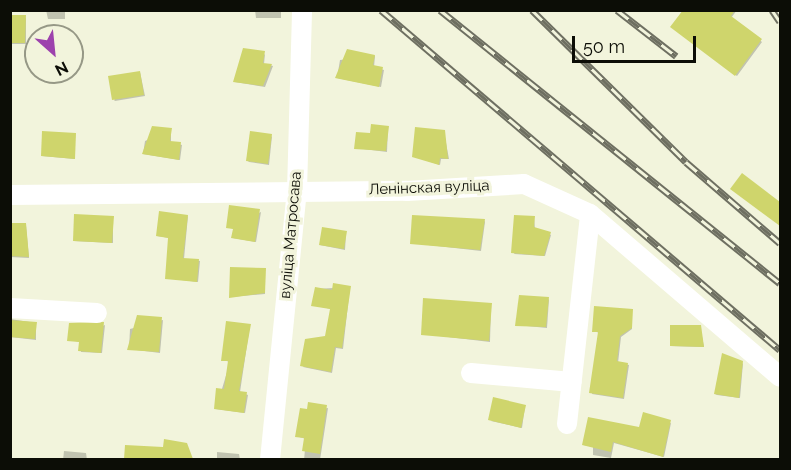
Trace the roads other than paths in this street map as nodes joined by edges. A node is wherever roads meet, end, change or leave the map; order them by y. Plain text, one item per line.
1 (302, 10) edge
2 (297, 191) junction
3 (10, 195) edge
4 (590, 214) junction
5 (10, 308) edge
6 (97, 313) dead end
7 (471, 373) dead end
8 (780, 377) edge
9 (572, 382) junction
10 (567, 424) dead end
11 (270, 459) edge

1 - 2 street, вуліца Матросава
2 - 3 street, Ленінская вуліца
2 - 4 street, Ленінская вуліца
2 - 11 street, вуліца Матросава
4 - 8 street, Ленінская вуліца
4 - 9 street
5 - 6 street
7 - 9 street
9 - 10 street

